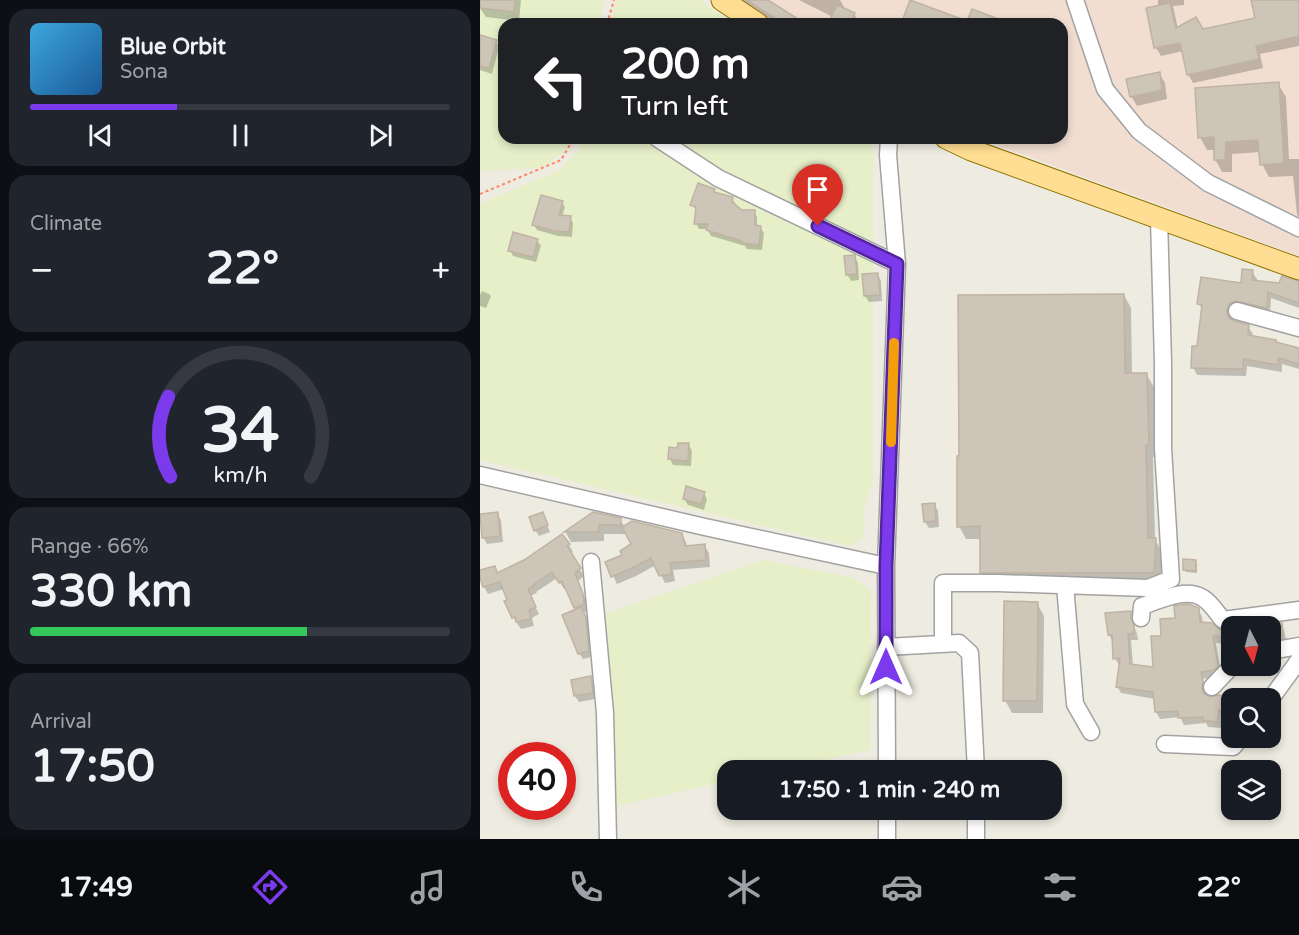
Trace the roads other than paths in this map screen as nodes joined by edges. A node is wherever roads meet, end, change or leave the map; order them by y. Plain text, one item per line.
1 (722, 0) edge
2 (1075, 0) edge
3 (749, 18) edge
4 (666, 144) edge
5 (889, 144) edge
6 (958, 144) edge
7 (1159, 218) junction
8 (1299, 228) edge
9 (897, 264) junction
10 (1299, 269) edge
11 (1237, 311) dead end
12 (1299, 328) edge
13 (480, 475) edge
14 (591, 562) dead end
15 (886, 566) junction
16 (1065, 585) junction
17 (1299, 610) edge
18 (1141, 618) dead end
19 (943, 644) junction
20 (886, 646) junction
21 (1299, 646) edge
22 (1281, 649) edge
23 (1299, 660) edge
24 (1222, 676) edge
25 (1212, 687) dead end
26 (1279, 688) edge
27 (1091, 732) dead end
28 (1165, 744) dead end
29 (1221, 746) edge
30 (887, 760) edge
31 (975, 760) edge
32 (887, 820) edge
33 (976, 820) edge
34 (608, 839) edge
35 (887, 839) edge
36 (976, 839) edge

1 - 3 main road
2 - 8 street
4 - 9 street
5 - 9 street
6 - 7 main road
7 - 10 main road
7 - 16 street
9 - 15 street
11 - 12 street
13 - 15 street
14 - 34 street
15 - 20 street
16 - 19 street
16 - 27 street
17 - 18 street
19 - 20 street
19 - 31 street
20 - 30 street
21 - 22 street
23 - 26 street
24 - 25 street
28 - 29 street
32 - 35 street
33 - 36 street

